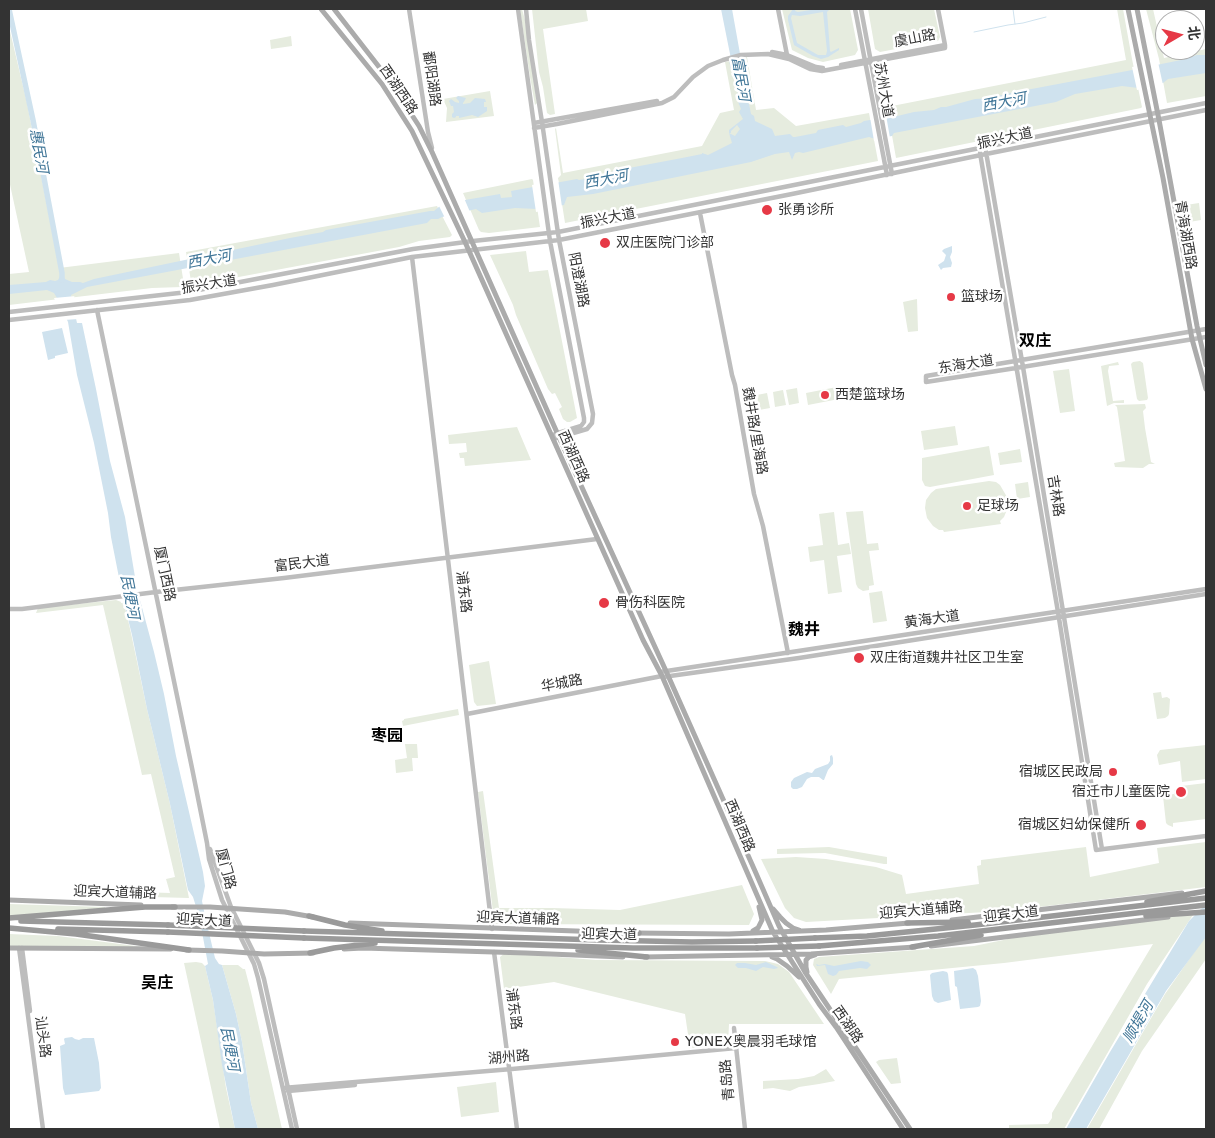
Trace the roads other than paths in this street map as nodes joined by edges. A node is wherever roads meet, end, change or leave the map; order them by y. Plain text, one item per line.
1 (321, 9) edge
2 (334, 9) edge
3 (410, 9) edge
4 (518, 9) edge
5 (526, 9) edge
6 (778, 9) edge
7 (855, 9) edge
8 (860, 9) edge
9 (938, 9) edge
10 (1128, 9) edge
11 (1136, 9) edge
12 (740, 54) junction
13 (787, 55) junction
14 (869, 61) junction
15 (1206, 103) edge
16 (1206, 110) edge
17 (1158, 112) junction
18 (1150, 114) junction
19 (1159, 120) junction
20 (1152, 121) junction
21 (542, 124) junction
22 (534, 126) junction
23 (985, 148) junction
24 (979, 149) junction
25 (432, 152) junction
26 (986, 154) junction
27 (980, 155) junction
28 (888, 166) junction
29 (890, 174) junction
30 (700, 212) junction
31 (558, 232) junction
32 (549, 234) junction
33 (559, 240) junction
34 (473, 241) junction
35 (550, 241) junction
36 (465, 242) junction
37 (476, 249) junction
38 (468, 250) junction
39 (412, 257) junction
40 (97, 310) junction
41 (9, 312) edge
42 (9, 320) edge
43 (1206, 329) edge
44 (1198, 330) junction
45 (1191, 331) junction
46 (1206, 337) edge
47 (1199, 338) junction
48 (1192, 339) junction
49 (1022, 360) junction
50 (1015, 361) junction
51 (1206, 365) edge
52 (1023, 367) junction
53 (1016, 368) junction
54 (1206, 389) edge
55 (558, 435) junction
56 (552, 437) junction
57 (598, 539) junction
58 (448, 557) junction
59 (1206, 589) edge
60 (156, 592) junction
61 (1206, 594) edge
62 (9, 608) edge
63 (1061, 615) junction
64 (788, 653) junction
65 (664, 674) junction
66 (467, 714) junction
67 (1206, 836) edge
68 (207, 844) joint
69 (1102, 849) junction
70 (743, 863) junction
71 (757, 874) junction
72 (1206, 891) edge
73 (9, 900) edge
74 (1206, 900) edge
75 (175, 907) junction
76 (229, 908) junction
77 (1206, 912) edge
78 (1192, 913) junction
79 (1061, 915) junction
80 (309, 916) junction
81 (1053, 916) junction
82 (1109, 916) junction
83 (9, 919) edge
84 (908, 923) junction
85 (1042, 924) junction
86 (9, 928) edge
87 (168, 928) junction
88 (492, 929) junction
89 (820, 930) junction
90 (774, 932) junction
91 (782, 932) junction
92 (639, 933) junction
93 (747, 933) junction
94 (304, 935) junction
95 (452, 936) junction
96 (530, 938) junction
97 (398, 941) junction
98 (543, 946) junction
99 (912, 947) junction
100 (9, 948) edge
101 (21, 948) junction
102 (189, 950) junction
103 (494, 952) junction
104 (252, 953) junction
105 (310, 953) junction
106 (830, 953) junction
107 (788, 955) junction
108 (795, 955) junction
109 (757, 956) junction
110 (647, 957) junction
111 (819, 1004) junction
112 (827, 1004) junction
113 (734, 1028) dead end
114 (736, 1048) junction
115 (509, 1071) junction
116 (286, 1090) junction
117 (44, 1129) edge
118 (292, 1129) edge
119 (297, 1129) edge
120 (517, 1129) edge
121 (745, 1129) edge
122 (903, 1129) edge
123 (910, 1129) edge

1 - 36 main road, 西湖西路
2 - 25 main road, 西湖西路
3 - 25 street, 鄱阳湖路
4 - 22 street, 阳澄湖路
5 - 21 street, 阳澄湖路
6 - 13 street
7 - 14 street, 苏州大道
8 - 14 street, 苏州大道
9 - 14 street, 虞山路
10 - 18 main road, 青海湖西路
11 - 17 main road, 青海湖西路
12 - 13 street, 虞山路
12 - 14 street, 虞山路
12 - 21 street, 虞山路
13 - 14 street, 虞山路
14 - 28 street, 苏州大道
15 - 17 street, 振兴大道
16 - 19 street, 振兴大道
17 - 18 street, 振兴大道
17 - 19 main road, 青海湖西路
18 - 20 main road, 青海湖西路
18 - 23 street, 振兴大道
19 - 20 street, 振兴大道
19 - 44 main road, 青海湖西路
20 - 26 street, 振兴大道
20 - 45 main road, 青海湖西路
21 - 22 street, 虞山路
21 - 31 street, 阳澄湖路
22 - 32 street, 阳澄湖路
23 - 24 street, 振兴大道
23 - 26 street, 吉林路
24 - 27 street, 吉林路
24 - 28 street, 振兴大道
25 - 34 main road, 西湖西路
26 - 27 street, 振兴大道
26 - 49 street, 吉林路
27 - 29 street, 振兴大道
27 - 50 street, 吉林路
28 - 29 street, 苏州大道
28 - 31 street, 振兴大道
29 - 30 street, 振兴大道
30 - 33 street, 振兴大道
30 - 64 street, 魏井路/里海路
31 - 32 street, 振兴大道
31 - 33 street, 阳澄湖路
32 - 34 street, 振兴大道
32 - 35 street, 阳澄湖路
33 - 35 street, 振兴大道
33 - 55 street, 阳澄湖路
34 - 36 street, 振兴大道
34 - 37 main road, 西湖西路
35 - 37 street, 振兴大道
35 - 55 street, 阳澄湖路
36 - 38 main road, 西湖西路
36 - 41 street, 振兴大道
37 - 38 street, 振兴大道
37 - 55 main road, 西湖西路
38 - 39 street, 振兴大道
38 - 56 main road, 西湖西路
39 - 40 street, 振兴大道
39 - 58 street, 浦东路
40 - 42 street, 振兴大道
40 - 60 street, 厦门西路
43 - 44 street, 东海大道
44 - 45 street, 东海大道
44 - 47 main road, 青海湖西路
45 - 48 main road, 青海湖西路
45 - 49 street, 东海大道
46 - 47 street, 东海大道
47 - 48 street, 东海大道
47 - 51 main road, 青海湖西路
48 - 52 street, 东海大道
48 - 54 main road, 青海湖西路
49 - 50 street, 东海大道
49 - 52 street, 吉林路
50 - 53 street, 吉林路
50 - 53 street, 东海大道
52 - 53 street, 东海大道
52 - 63 street, 吉林路
53 - 63 street, 吉林路
55 - 56 street, 阳澄湖路
55 - 65 main road, 西湖西路
56 - 57 main road, 西湖西路
57 - 58 street, 富民大道
57 - 65 main road, 西湖西路
58 - 60 street, 富民大道
58 - 66 street, 浦东路
59 - 63 street, 黄海大道
60 - 62 street, 富民大道
60 - 68 street, 厦门西路
61 - 63 street, 黄海大道
63 - 64 street, 黄海大道
63 - 65 street, 黄海大道
63 - 69 street, 吉林路
63 - 69 street, 吉林路
64 - 65 street, 黄海大道
65 - 66 street, 华城路
65 - 70 main road, 西湖西路
65 - 71 main road, 西湖西路
66 - 88 street, 浦东路
67 - 69 street
68 - 76 street, 厦门路
70 - 90 main road, 西湖西路
70 - 93 main road
71 - 89 main road
71 - 91 main road, 西湖西路
72 - 79 highway
72 - 84 main road, 迎宾大道辅路
73 - 75 main road, 迎宾大道辅路
74 - 79 highway, 迎宾大道
74 - 82 highway, 迎宾大道
75 - 76 main road, 迎宾大道辅路
75 - 83 highway
76 - 80 main road, 迎宾大道辅路
76 - 104 street, 厦门路
77 - 78 highway
78 - 82 highway
78 - 99 main road
79 - 81 highway, 迎宾大道
80 - 88 main road, 迎宾大道辅路
80 - 95 highway
81 - 84 highway
81 - 96 highway, 迎宾大道, bridge
82 - 85 highway, 迎宾大道
83 - 87 highway, 迎宾大道
84 - 89 main road, 迎宾大道辅路
85 - 98 highway, 迎宾大道, bridge
85 - 99 highway
86 - 87 highway, 迎宾大道
86 - 102 highway
87 - 94 highway, 迎宾大道, bridge
88 - 92 main road, 迎宾大道辅路
89 - 91 main road, 迎宾大道辅路
90 - 91 main road, 迎宾大道辅路
90 - 93 main road, 迎宾大道辅路
90 - 107 main road, 西湖路
91 - 108 main road, 西湖路
92 - 93 main road, 迎宾大道辅路
92 - 96 highway
94 - 95 highway, 迎宾大道
94 - 97 highway, 迎宾大道
95 - 96 highway, 迎宾大道
97 - 98 highway, 迎宾大道
97 - 105 highway
98 - 110 highway
99 - 106 main road
100 - 101 main road
101 - 102 main road
101 - 117 street, 汕头路
102 - 104 main road
103 - 105 main road
103 - 110 main road
103 - 115 street, 浦东路
104 - 105 main road
104 - 116 street, 厦门路
106 - 108 main road
106 - 112 main road
107 - 108 main road
107 - 109 main road
107 - 111 main road, 西湖路
108 - 112 main road, 西湖路
109 - 110 main road
109 - 111 main road
111 - 122 main road, 西湖路
112 - 123 main road, 西湖路
113 - 114 street, 青岛路
114 - 115 street, 湖州路
114 - 121 street, 青岛路
115 - 116 street, 湖州路
115 - 120 street, 浦东路
116 - 118 street, 厦门路
116 - 119 street, 厦门路

